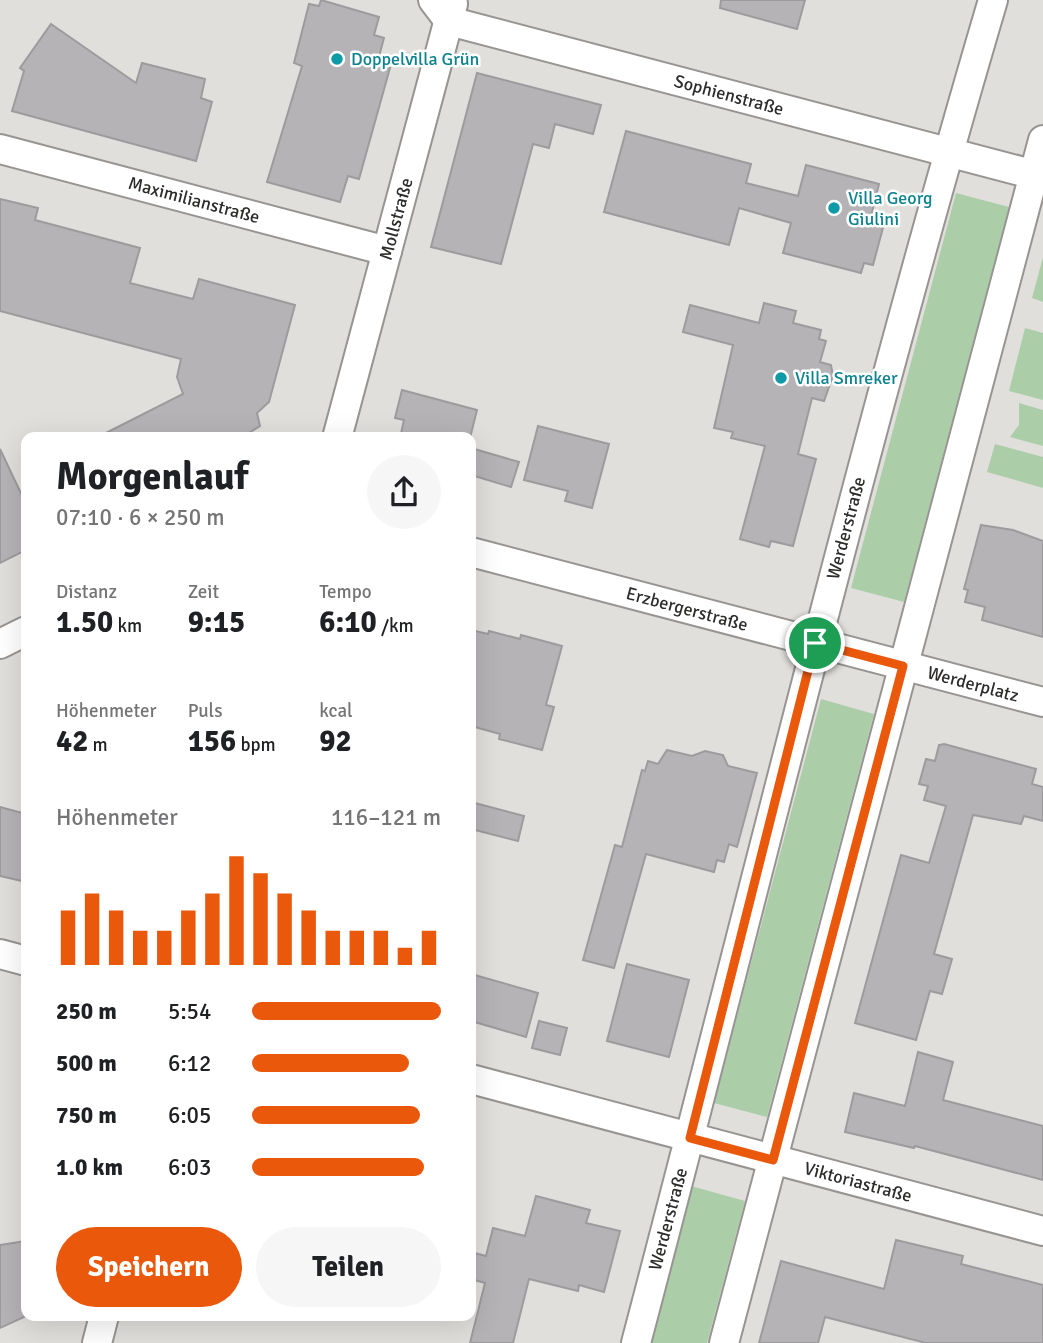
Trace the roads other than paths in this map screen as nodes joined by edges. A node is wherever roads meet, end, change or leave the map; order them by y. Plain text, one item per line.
1 (993, 0) edge
2 (445, 7) edge
3 (1043, 140) edge
4 (0, 149) edge
5 (948, 153) junction
6 (1038, 176) edge
7 (387, 251) junction
8 (339, 432) edge
9 (476, 553) edge
10 (21, 634) edge
11 (815, 643) junction
12 (0, 644) edge
13 (903, 666) junction
14 (1043, 702) edge
15 (0, 954) edge
16 (21, 960) edge
17 (476, 1080) edge
18 (690, 1138) junction
19 (773, 1160) junction
20 (1043, 1231) edge
21 (103, 1321) edge
22 (97, 1343) edge
23 (636, 1343) edge
24 (724, 1343) edge

1 - 5 street, Werderstraße
2 - 5 street, Sophienstraße
2 - 7 street, Mollstraße
3 - 6 street
4 - 7 street, Maximilianstraße
5 - 6 street, Sophienstraße
5 - 11 street, Werderstraße
6 - 13 street
7 - 8 street, Mollstraße
9 - 11 street, Erzbergerstraße
10 - 12 street
11 - 13 street, Erzbergerstraße
11 - 18 street, Werderstraße
13 - 14 street, Werderplatz
13 - 19 street
15 - 16 street
17 - 18 street, Viktoriastraße
18 - 19 street, Viktoriastraße
18 - 23 street, Werderstraße
19 - 20 street, Viktoriastraße
19 - 24 street
21 - 22 street

